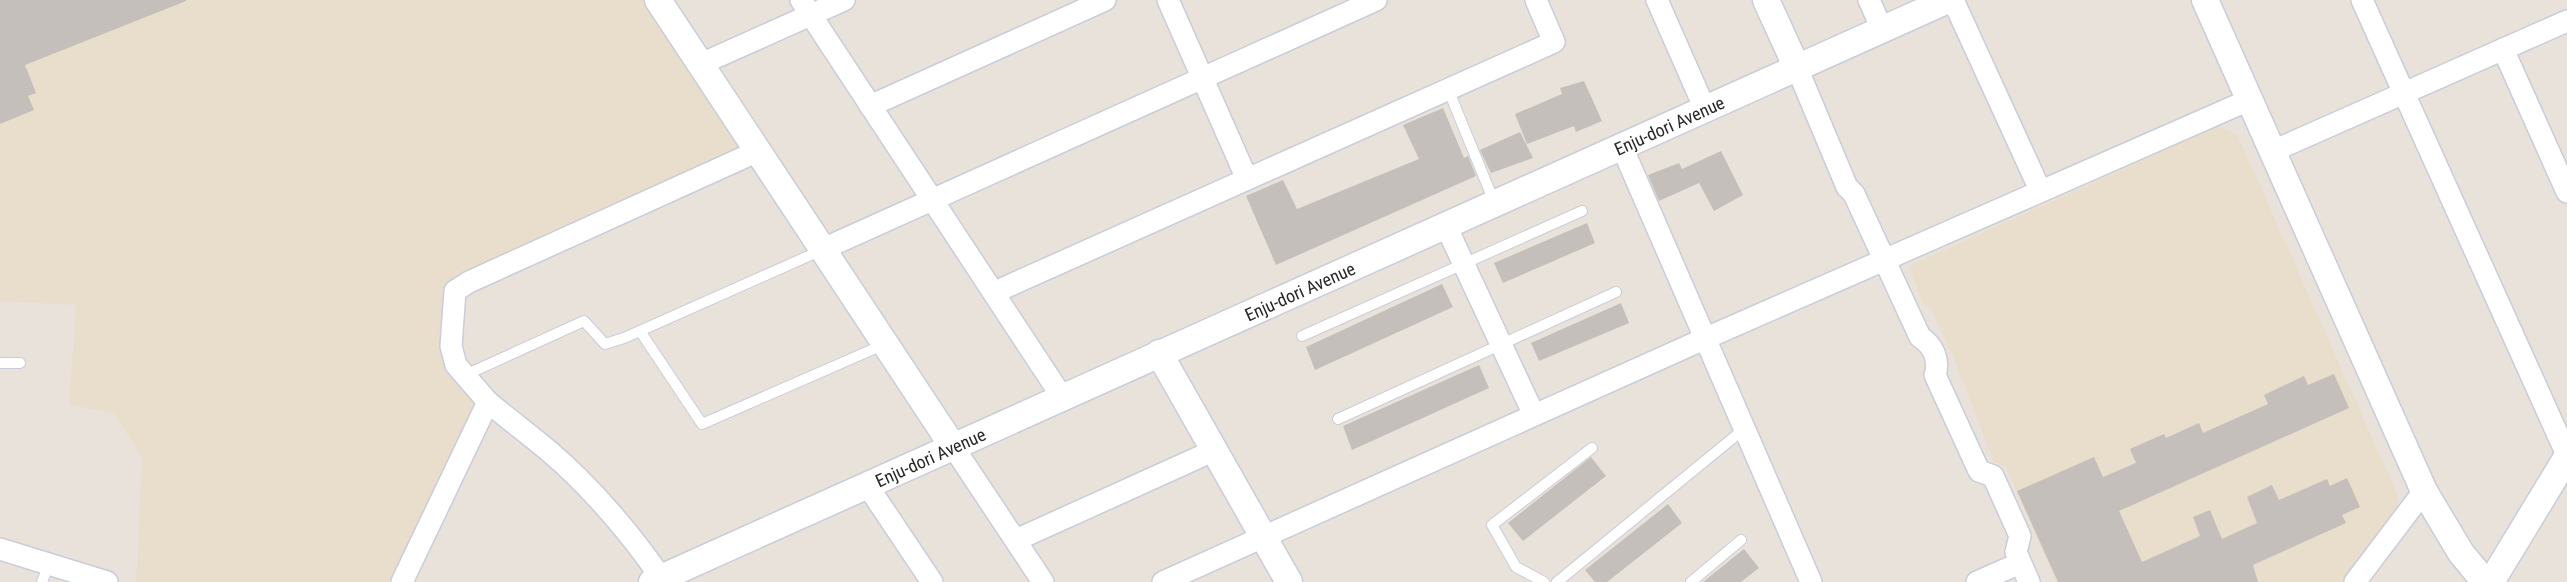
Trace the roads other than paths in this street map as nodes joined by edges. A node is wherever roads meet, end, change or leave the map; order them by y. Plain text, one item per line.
1 (658, 0) edge
2 (844, 0) edge
3 (1105, 0) edge
4 (1168, 0) edge
5 (1376, 0) edge
6 (1536, 0) edge
7 (1657, 0) edge
8 (1766, 0) edge
9 (1869, 0) edge
10 (1948, 0) edge
11 (1954, 0) edge
12 (2205, 0) edge
13 (2362, 0) edge
14 (806, 7) edge
15 (2567, 21) edge
16 (1882, 29) junction
17 (2504, 49) junction
18 (701, 64) junction
19 (1798, 68) junction
20 (1202, 78) junction
21 (1448, 89) junction
22 (2405, 93) junction
23 (2250, 100) junction
24 (870, 106) junction
25 (1705, 109) junction
26 (1622, 147) junction
27 (758, 151) junction
28 (2273, 151) junction
29 (1247, 179) junction
30 (2040, 190) junction
31 (2567, 192) edge
32 (934, 200) junction
33 (1495, 205) junction
34 (1582, 211) dead end
35 (1446, 226) junction
36 (822, 249) junction
37 (1884, 260) junction
38 (1463, 263) junction
39 (995, 292) junction
40 (1616, 292) dead end
41 (640, 331) junction
42 (1302, 336) dead end
43 (1704, 339) junction
44 (885, 344) junction
45 (1501, 345) junction
46 (1159, 353) junction
47 (0, 363) edge
48 (20, 363) dead end
49 (463, 376) junction
50 (1062, 397) junction
51 (488, 402) junction
52 (1534, 416) junction
53 (1338, 419) dead end
54 (1744, 429) junction
55 (952, 445) junction
56 (1592, 448) dead end
57 (1215, 450) junction
58 (2567, 456) edge
59 (867, 485) junction
60 (2424, 491) junction
61 (1264, 538) junction
62 (1016, 540) junction
63 (1741, 540) dead end
64 (0, 549) edge
65 (2020, 563) junction
66 (45, 573) edge
67 (662, 579) edge
68 (102, 581) edge
69 (402, 582) edge
70 (932, 582) edge
71 (1043, 582) edge
72 (1163, 582) edge
73 (1289, 582) edge
74 (1544, 582) edge
75 (1557, 582) edge
76 (1691, 582) edge
77 (1811, 582) edge
78 (1977, 582) edge
79 (2029, 582) edge
80 (2354, 582) edge
81 (2485, 582) edge
82 (2491, 582) edge

1 - 18 street
2 - 14 street
3 - 24 street
4 - 20 street
5 - 20 street
6 - 21 street
7 - 25 street
8 - 19 street
9 - 16 street
10 - 16 street, Enju-dori Avenue
11 - 30 street
12 - 23 street
13 - 22 street
14 - 18 street
14 - 24 street
15 - 17 street
16 - 19 street, Enju-dori Avenue
17 - 22 street
17 - 31 street
18 - 27 street
19 - 25 street, Enju-dori Avenue
19 - 37 street
20 - 29 street
20 - 32 street
21 - 29 street
21 - 33 lane
22 - 28 street
22 - 58 street
23 - 28 street
23 - 30 street
24 - 32 street
25 - 26 street, Enju-dori Avenue
26 - 33 street, Enju-dori Avenue
26 - 43 street
27 - 36 street
27 - 49 street
28 - 60 street
29 - 39 street
30 - 37 street
32 - 36 street
32 - 39 street
33 - 35 street, Enju-dori Avenue
34 - 38 lane
35 - 38 street
35 - 46 street, Enju-dori Avenue
36 - 41 lane
36 - 44 street
37 - 43 street
37 - 65 street
38 - 42 lane
38 - 45 street
39 - 50 street
40 - 45 lane
41 - 44 lane
41 - 49 lane
43 - 52 street
43 - 54 street
44 - 55 street
45 - 52 street
45 - 53 lane
46 - 50 street, Enju-dori Avenue
46 - 57 street
47 - 48 lane
49 - 51 street
50 - 55 street, Enju-dori Avenue
51 - 67 street
51 - 69 street
52 - 61 street
54 - 75 lane
54 - 77 street
55 - 59 street, Enju-dori Avenue
55 - 62 street
56 - 74 lane
57 - 61 street
57 - 62 street
58 - 82 street
59 - 67 street, Enju-dori Avenue
59 - 70 street
60 - 80 street
60 - 81 street
61 - 72 street
61 - 73 street
62 - 71 street
63 - 76 lane
64 - 66 street
65 - 78 street
65 - 79 street
66 - 68 street

